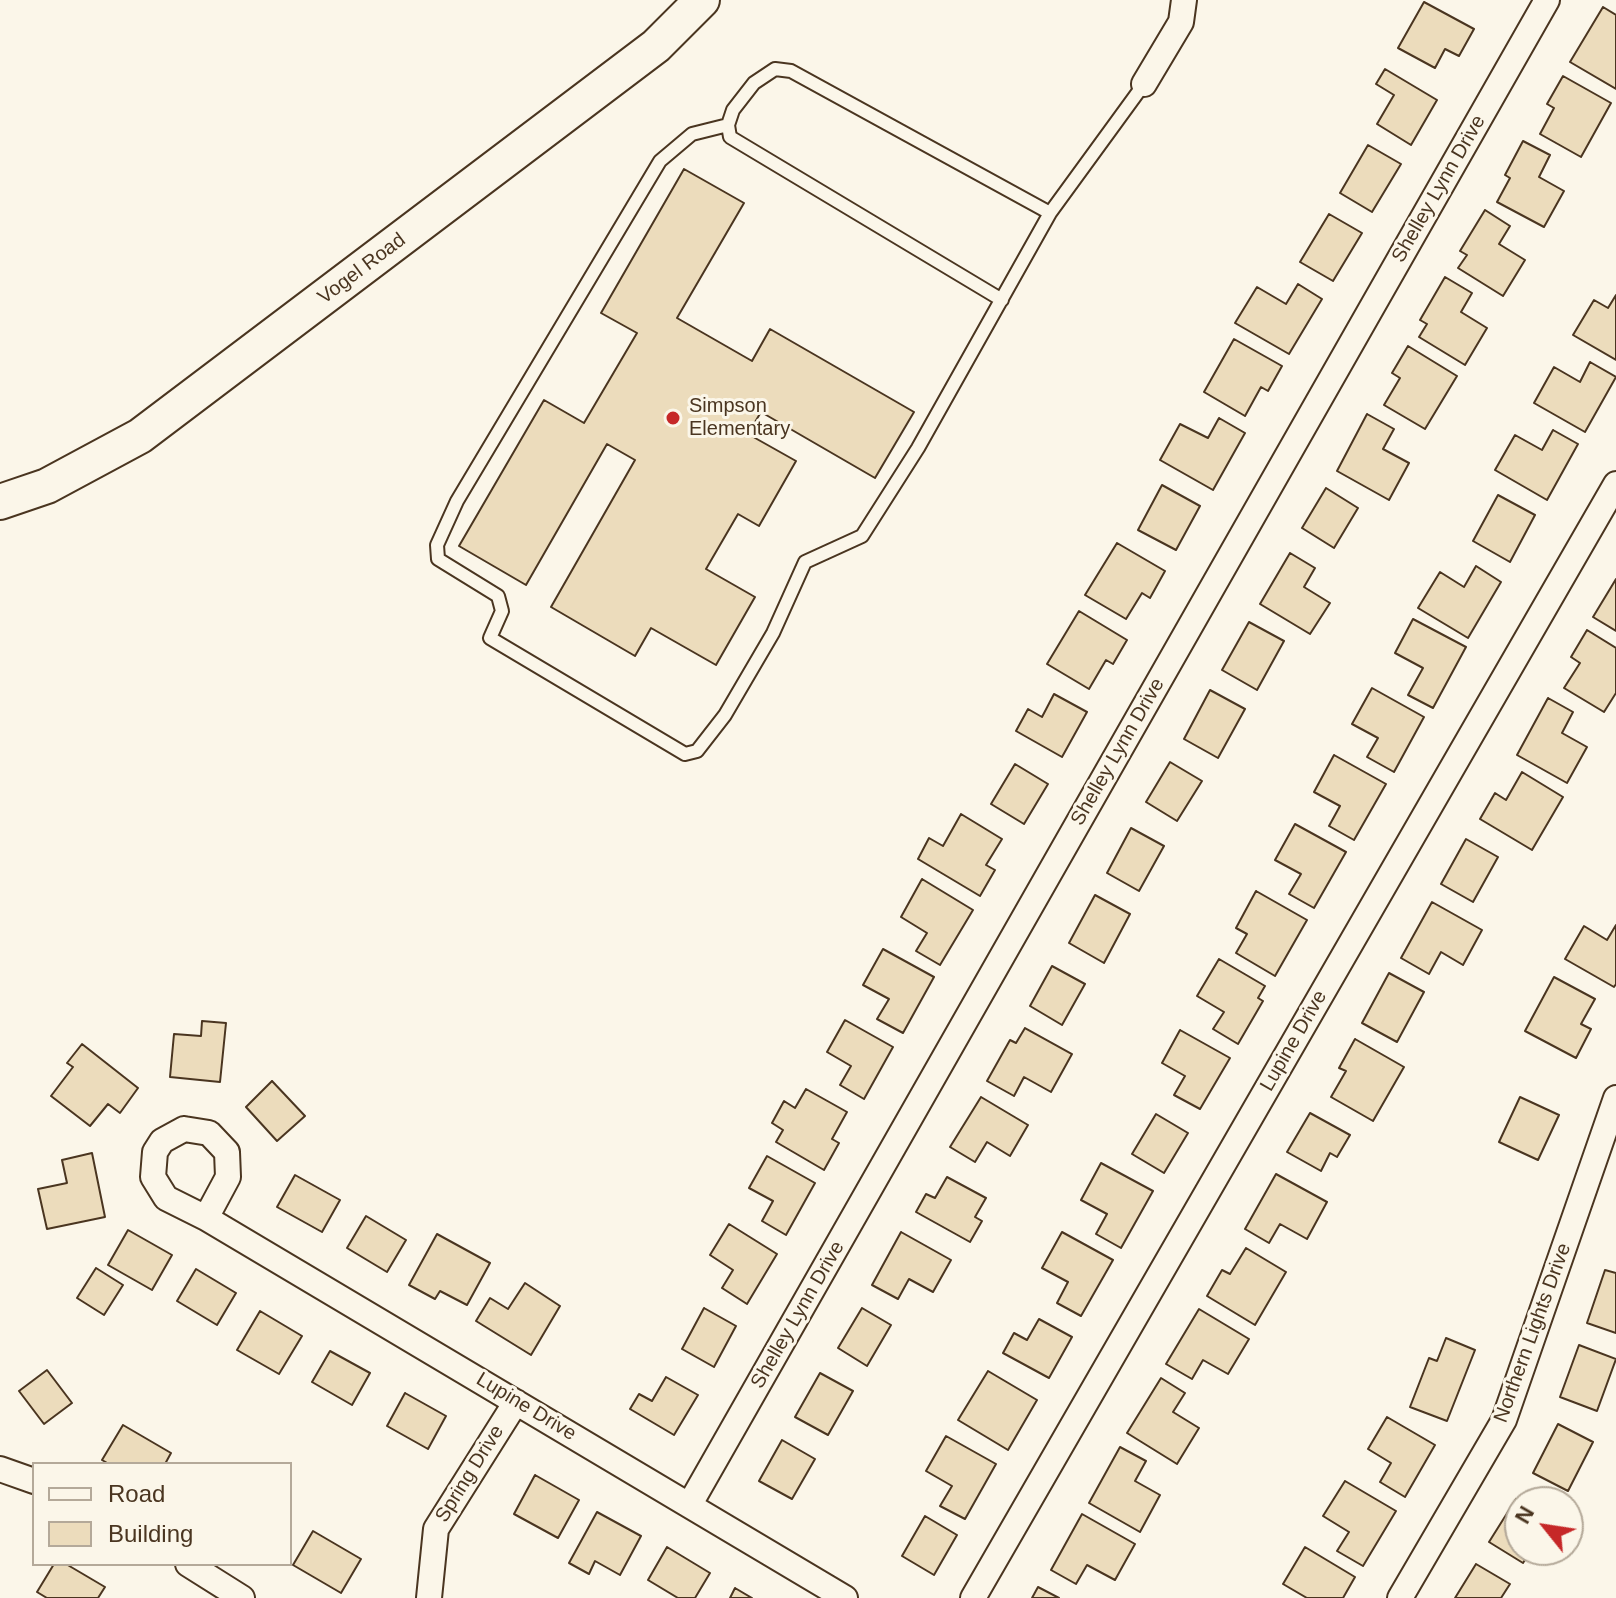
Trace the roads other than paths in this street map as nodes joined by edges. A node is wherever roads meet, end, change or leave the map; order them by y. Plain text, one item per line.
1 (702, 0) edge
2 (1184, 0) edge
3 (1547, 0) edge
4 (1144, 84) joint
5 (728, 125) junction
6 (1050, 213) junction
7 (1002, 300) junction
8 (1616, 484) edge
9 (0, 502) edge
10 (1616, 1098) edge
11 (206, 1218) dead end
12 (516, 1402) junction
13 (0, 1469) edge
14 (32, 1480) edge
15 (690, 1504) junction
16 (191, 1566) edge
17 (242, 1598) edge
18 (429, 1598) edge
19 (845, 1598) edge
20 (973, 1598) edge
21 (1400, 1598) edge

1 - 9 main road, Vogel Road
2 - 4 street
3 - 15 street, Shelley Lynn Drive
4 - 6 lane
5 - 6 lane
5 - 7 lane
5 - 7 lane
6 - 7 lane
8 - 20 street, Lupine Drive
10 - 21 street, Northern Lights Drive
11 - 12 street, Lupine Drive
12 - 15 street, Lupine Drive
12 - 18 street, Spring Drive
13 - 14 street
15 - 19 street, Lupine Drive
16 - 17 street

